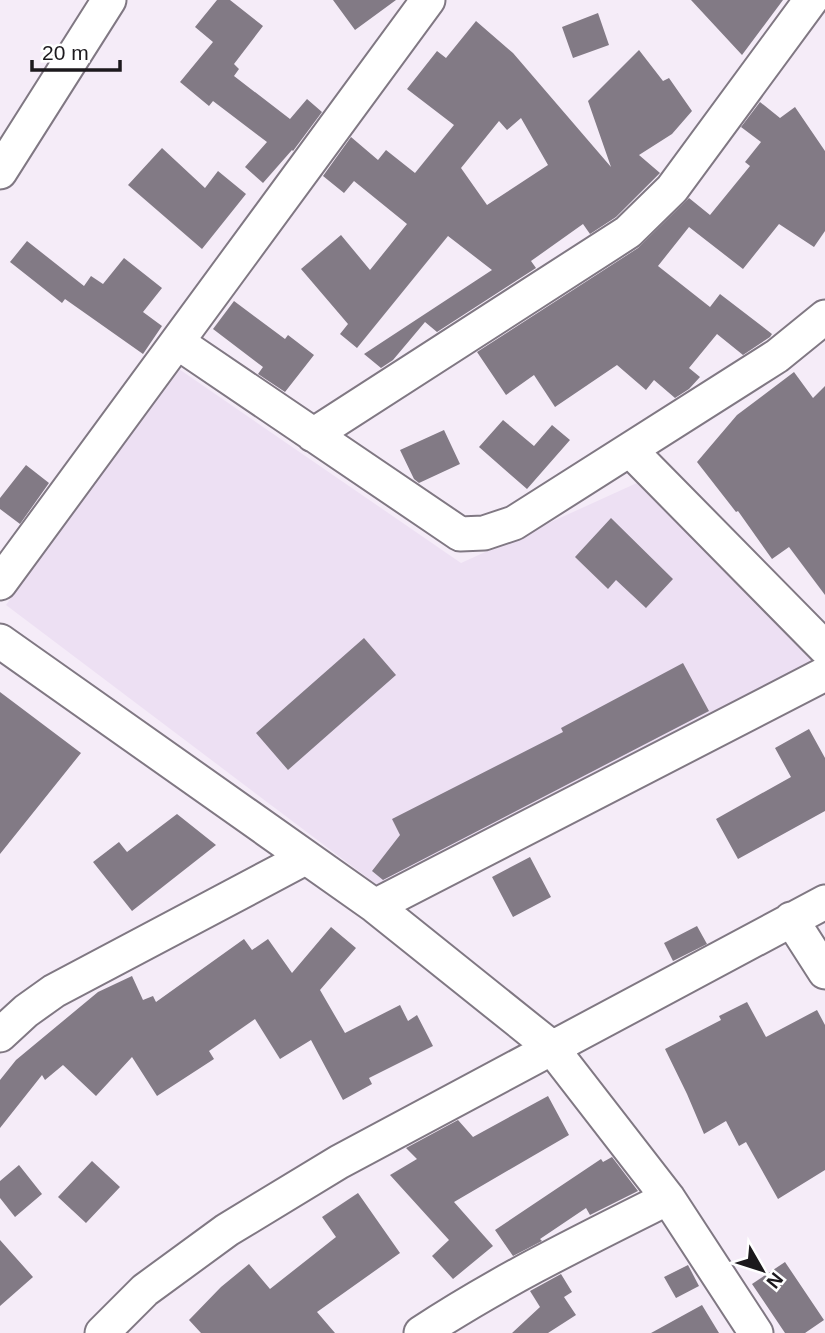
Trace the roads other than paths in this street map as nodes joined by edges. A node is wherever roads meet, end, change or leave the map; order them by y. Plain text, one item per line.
1 (108, 0) edge
2 (428, 0) edge
3 (811, 0) edge
4 (0, 172) edge
5 (825, 317) edge
6 (177, 342) junction
7 (313, 435) junction
8 (631, 451) junction
9 (0, 583) edge
10 (0, 641) edge
11 (825, 648) edge
12 (825, 674) edge
13 (305, 858) junction
14 (825, 902) edge
15 (375, 906) junction
16 (791, 919) junction
17 (825, 972) edge
18 (0, 1035) edge
19 (551, 1046) junction
20 (668, 1198) junction
21 (102, 1333) edge
22 (421, 1333) edge
23 (756, 1333) edge

1 - 4 street
2 - 6 street
3 - 7 street
5 - 8 street
6 - 7 street
6 - 9 street
7 - 8 street
8 - 11 street
10 - 13 street
12 - 15 street
13 - 15 street
13 - 18 street
14 - 16 street
15 - 19 street
16 - 17 street
16 - 19 street
19 - 20 street
19 - 21 street
20 - 22 street
20 - 23 street

